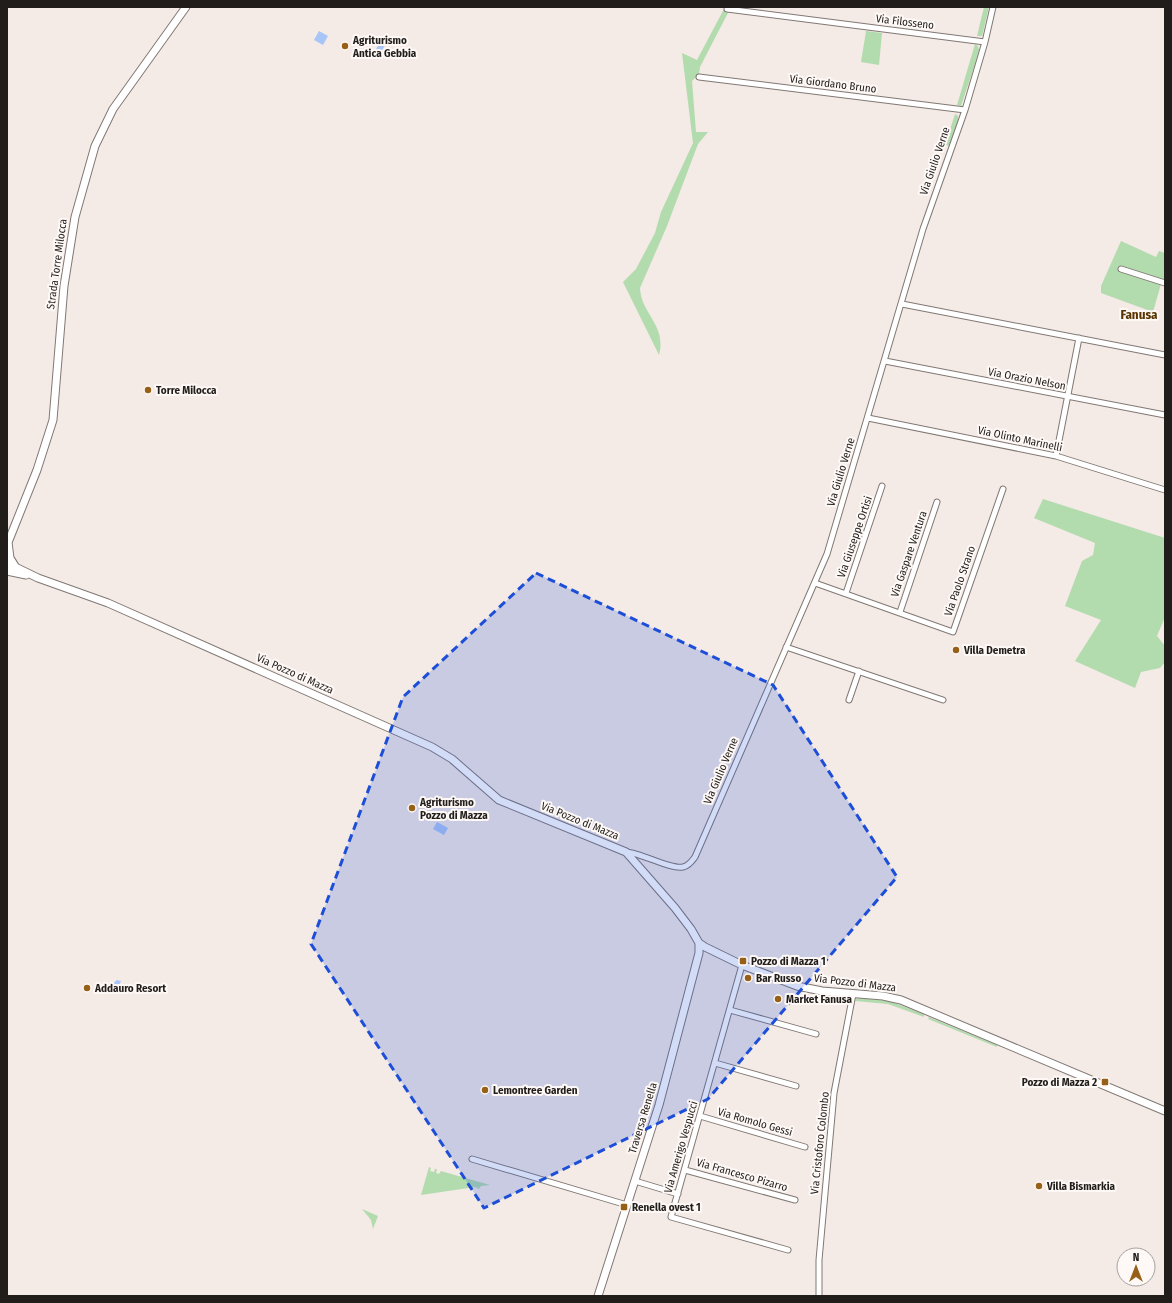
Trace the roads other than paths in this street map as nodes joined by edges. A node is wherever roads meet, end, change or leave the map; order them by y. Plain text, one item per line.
1 (186, 7) edge
2 (993, 7) edge
3 (727, 9) dead end
4 (985, 42) junction
5 (699, 77) dead end
6 (965, 110) junction
7 (1121, 269) dead end
8 (1165, 283) edge
9 (902, 304) junction
10 (1079, 338) junction
11 (1165, 355) edge
12 (885, 361) junction
13 (1067, 397) junction
14 (1165, 416) edge
15 (868, 418) junction
16 (1056, 456) junction
17 (882, 486) dead end
18 (1003, 489) dead end
19 (1165, 490) edge
20 (938, 502) dead end
21 (8, 544) edge
22 (7, 564) edge
23 (14, 566) junction
24 (7, 571) edge
25 (38, 578) junction
26 (815, 583) junction
27 (846, 593) junction
28 (900, 612) junction
29 (786, 647) junction
30 (859, 672) junction
31 (849, 700) dead end
32 (943, 700) dead end
33 (626, 852) junction
34 (699, 944) junction
35 (742, 965) junction
36 (853, 994) junction
37 (730, 1010) junction
38 (816, 1034) dead end
39 (715, 1063) junction
40 (796, 1086) dead end
41 (1165, 1111) edge
42 (700, 1116) junction
43 (805, 1147) dead end
44 (472, 1159) dead end
45 (685, 1170) junction
46 (635, 1181) junction
47 (678, 1194) junction
48 (794, 1200) dead end
49 (627, 1205) junction
50 (788, 1250) dead end
51 (598, 1296) edge
52 (819, 1296) edge

1 - 21 street, Strada Torre Milocca
2 - 4 street, Via Giulio Verne
3 - 4 street, Via Filosseno
4 - 6 street, Via Giulio Verne
5 - 6 street, Via Giordano Bruno
6 - 9 street, Via Giulio Verne
7 - 8 street
9 - 10 street
9 - 12 street, Via Giulio Verne
10 - 11 street
10 - 13 street
12 - 13 street, Via Orazio Nelson
12 - 15 street, Via Giulio Verne
13 - 14 street, Via Orazio Nelson
13 - 16 street
15 - 16 street, Via Olinto Marinelli
15 - 26 street, Via Giulio Verne
16 - 19 street, Via Olinto Marinelli
17 - 27 street, Via Giuseppe Ortisi
18 - 28 street, Via Paolo Strano
20 - 28 street, Via Gaspare Ventura
21 - 23 street
22 - 23 street
23 - 25 street
24 - 25 street
25 - 33 street, Via Pozzo di Mazza
26 - 27 street, Via Paolo Strano
26 - 29 street, Via Giulio Verne
27 - 28 street, Via Paolo Strano
29 - 30 street
29 - 33 street, Via Giulio Verne
30 - 31 street
30 - 32 street
33 - 34 street, Via Pozzo di Mazza
34 - 35 street, Via Pozzo di Mazza
34 - 46 street, Traversa Renella
35 - 36 street, Via Pozzo di Mazza
35 - 37 street, Via Amerigo Vespucci
36 - 41 street, Via Pozzo di Mazza
36 - 52 street, Via Cristoforo Colombo
37 - 38 street
37 - 39 street, Via Amerigo Vespucci
39 - 40 street
39 - 42 street, Via Amerigo Vespucci
42 - 43 street, Via Romolo Gessi
42 - 45 street, Via Amerigo Vespucci
44 - 49 street
45 - 47 street, Via Amerigo Vespucci
45 - 48 street, Via Francesco Pizarro
46 - 47 street
46 - 49 street, Traversa Renella
47 - 50 street, Via Amerigo Vespucci
49 - 51 street, Traversa Renella

